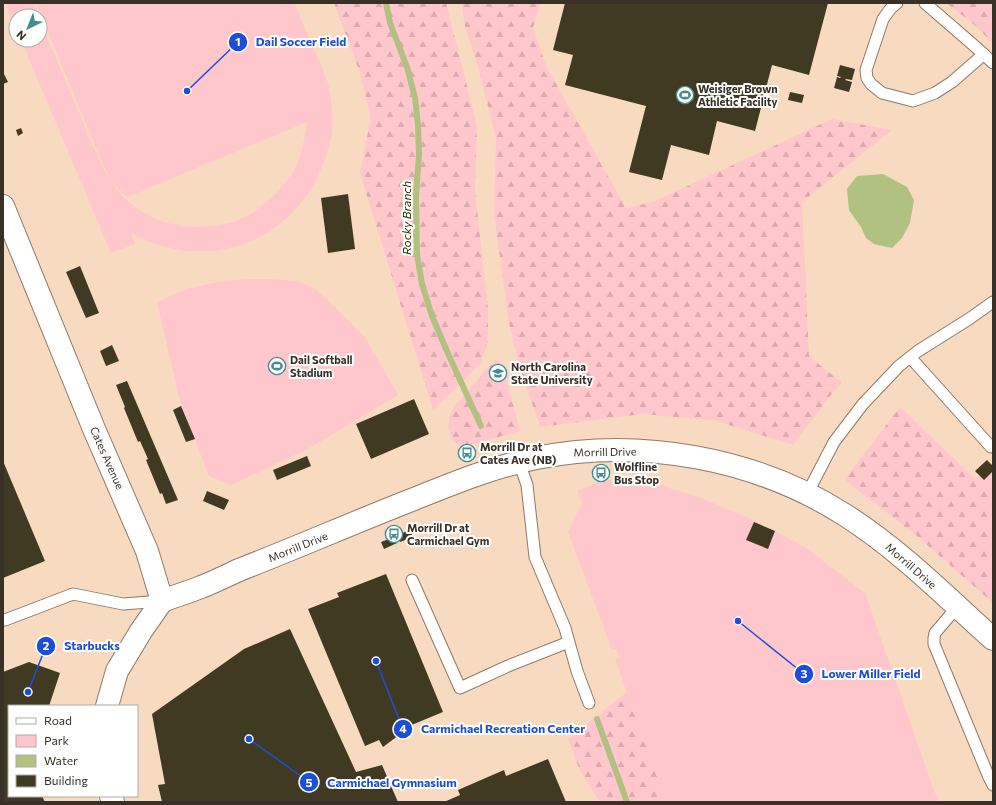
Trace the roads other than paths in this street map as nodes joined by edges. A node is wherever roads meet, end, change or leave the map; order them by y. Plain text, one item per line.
1 (897, 3) edge
2 (925, 3) edge
3 (984, 54) junction
4 (993, 63) edge
5 (3, 206) edge
6 (993, 302) edge
7 (910, 357) junction
8 (991, 448) dead end
9 (519, 462) junction
10 (807, 494) junction
11 (412, 580) dead end
12 (162, 601) junction
13 (958, 606) junction
14 (5, 620) dead end
15 (993, 639) edge
16 (569, 642) junction
17 (589, 703) dead end
18 (107, 705) edge
19 (993, 786) edge

1 - 3 lane
2 - 3 lane
3 - 4 lane
5 - 12 street, Cates Avenue
6 - 7 lane
7 - 8 lane
7 - 10 lane
9 - 10 street, Morrill Drive
9 - 12 street, Morrill Drive
9 - 16 lane
10 - 13 street, Morrill Drive
11 - 16 lane
12 - 14 lane
12 - 18 street
13 - 15 street, Morrill Drive
13 - 19 lane
16 - 17 lane

